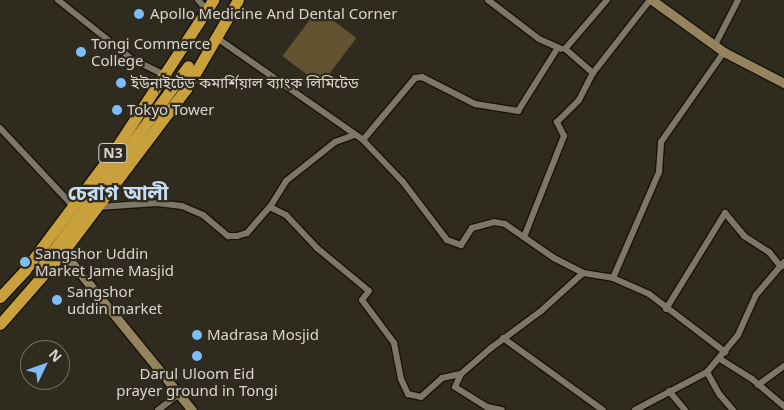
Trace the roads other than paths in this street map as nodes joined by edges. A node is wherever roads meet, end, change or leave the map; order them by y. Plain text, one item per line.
1 (58, 0) edge
2 (198, 0) edge
3 (238, 0) edge
4 (488, 0) edge
5 (607, 0) edge
6 (651, 0) edge
7 (738, 0) edge
8 (210, 5) edge
9 (217, 38) junction
10 (715, 45) junction
11 (557, 49) junction
12 (565, 49) junction
13 (724, 52) junction
14 (188, 66) dead end
15 (593, 73) junction
16 (165, 75) junction
17 (784, 83) edge
18 (0, 128) edge
19 (354, 135) junction
20 (363, 140) junction
21 (73, 206) junction
22 (96, 207) junction
23 (270, 208) junction
24 (524, 238) junction
25 (63, 252) junction
26 (782, 265) edge
27 (584, 273) junction
28 (613, 278) junction
29 (0, 297) edge
30 (666, 309) junction
31 (0, 314) edge
32 (0, 324) edge
33 (503, 338) junction
34 (725, 352) junction
35 (720, 358) junction
36 (784, 366) edge
37 (708, 372) junction
38 (461, 374) junction
39 (758, 385) junction
40 (669, 391) junction
41 (179, 394) junction
42 (784, 406) edge
43 (486, 408) edge
44 (158, 410) edge
45 (192, 410) edge
46 (502, 410) edge
47 (603, 410) edge
48 (635, 410) edge
49 (685, 410) edge
50 (734, 410) edge

1 - 16 street
2 - 8 street
3 - 9 highway, N3
4 - 11 street
5 - 12 street
6 - 10 street
6 - 15 street
7 - 10 street
8 - 16 highway, N3
9 - 19 street
9 - 22 highway, N3
10 - 13 street
11 - 12 street
11 - 20 street
12 - 15 street
13 - 17 street
13 - 28 street
14 - 31 highway
15 - 24 street
16 - 21 highway, N3
18 - 21 street
19 - 20 street
19 - 23 street
20 - 24 street
21 - 29 highway, N3
22 - 23 street
22 - 25 highway, N3
23 - 38 street
24 - 27 street
25 - 32 highway, N3
25 - 41 street
26 - 30 street
26 - 34 street
27 - 28 street
27 - 33 street
28 - 30 street
30 - 34 street
33 - 38 street
33 - 47 street
34 - 35 street
35 - 37 street
35 - 39 street
36 - 39 street
37 - 40 street
37 - 50 street
38 - 43 street
39 - 42 street
40 - 48 street
40 - 49 street
41 - 44 street
41 - 45 street
43 - 46 street

